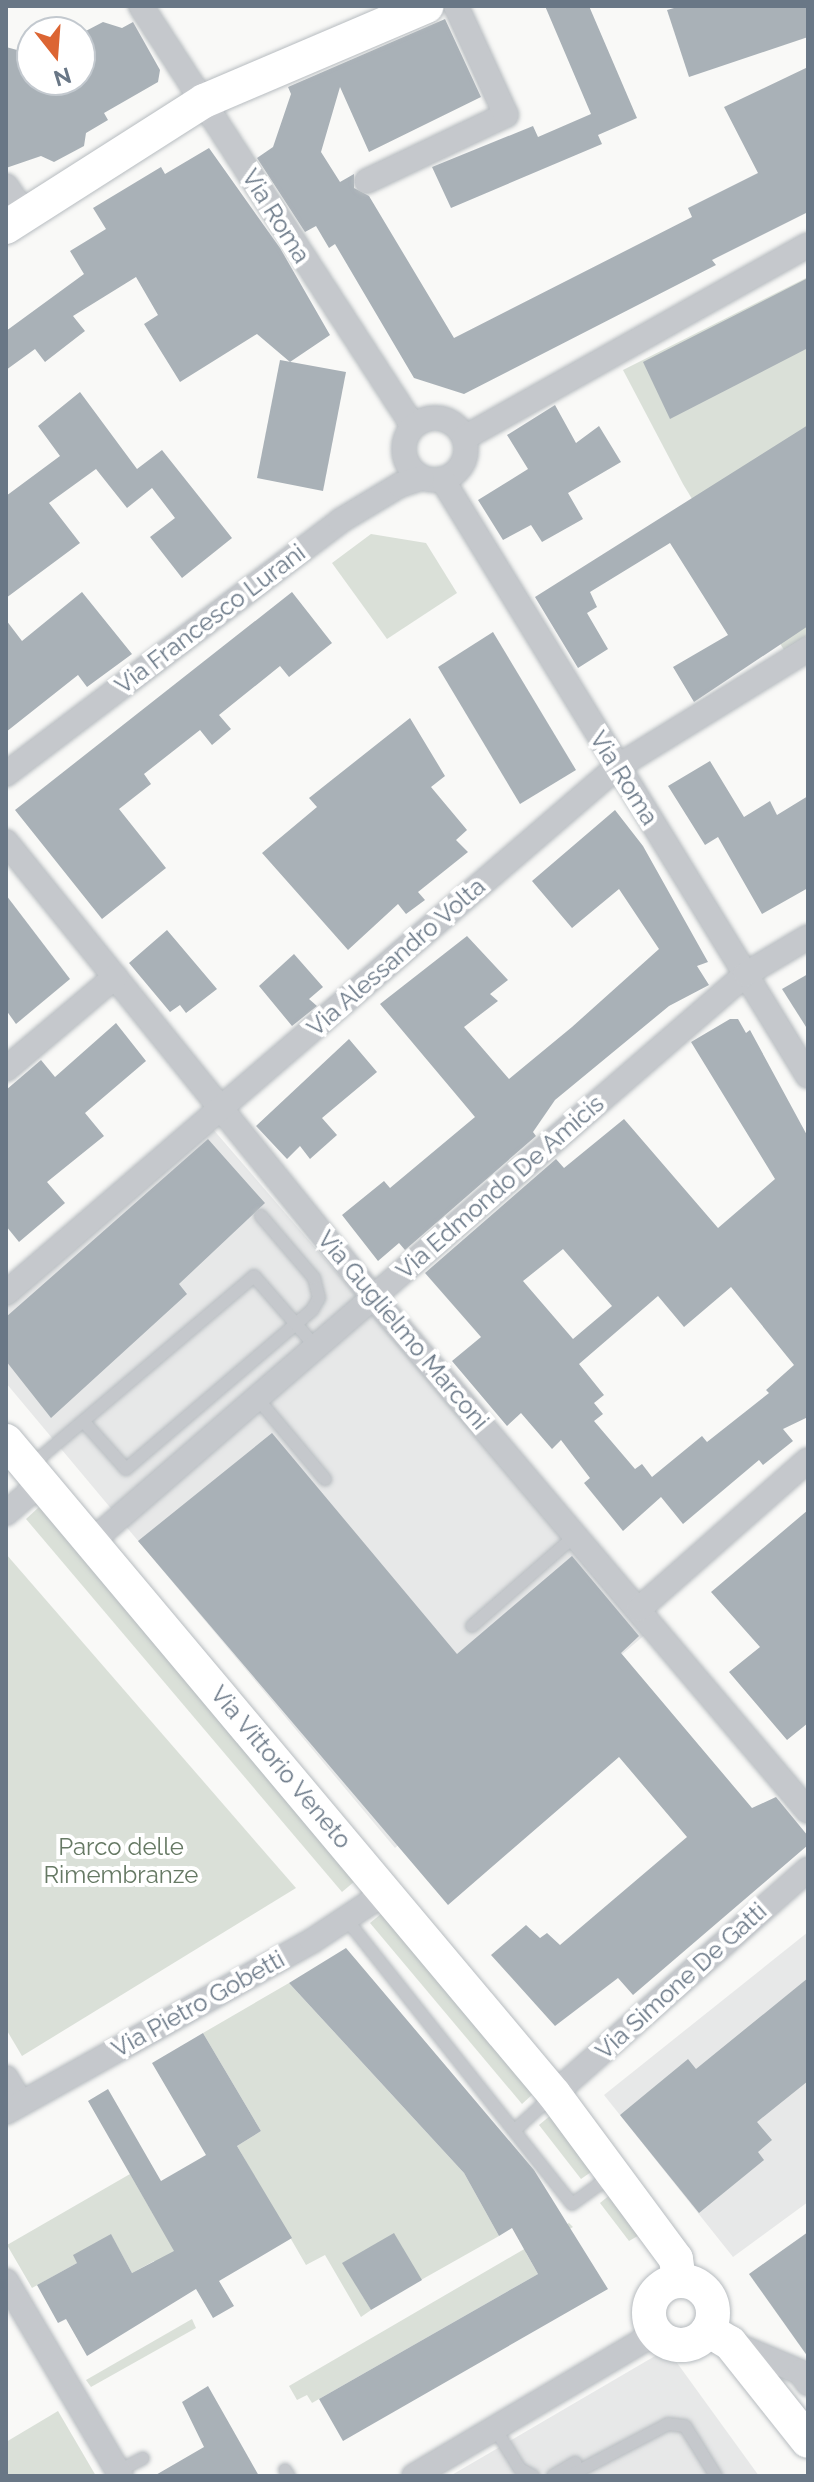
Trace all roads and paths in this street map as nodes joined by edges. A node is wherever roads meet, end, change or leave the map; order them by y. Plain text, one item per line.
1 (141, 6) edge
2 (427, 6) edge
3 (456, 6) edge
4 (204, 101) junction
5 (367, 181) dead end
6 (6, 186) edge
7 (16, 220) edge
8 (808, 245) edge
9 (413, 426) junction
10 (464, 438) junction
11 (432, 478) junction
12 (808, 649) edge
13 (617, 767) junction
14 (6, 774) edge
15 (6, 842) edge
16 (808, 937) edge
17 (746, 974) junction
18 (115, 977) junction
19 (6, 1069) edge
20 (808, 1076) edge
21 (221, 1107) junction
22 (261, 1216) dead end
23 (6, 1293) edge
24 (373, 1297) junction
25 (296, 1324) junction
26 (315, 1346) junction
27 (257, 1398) junction
28 (84, 1422) junction
29 (6, 1441) edge
30 (808, 1460) edge
31 (34, 1475) junction
32 (325, 1479) dead end
33 (6, 1513) edge
34 (576, 1535) junction
35 (91, 1542) junction
36 (639, 1609) junction
37 (472, 1626) dead end
38 (808, 1811) edge
39 (808, 1869) edge
40 (386, 1892) junction
41 (347, 1920) junction
42 (6, 2078) edge
43 (554, 2094) junction
44 (14, 2108) edge
45 (516, 2129) junction
46 (615, 2173) junction
47 (6, 2281) edge
48 (679, 2281) junction
49 (656, 2333) junction
50 (719, 2336) junction
51 (808, 2383) edge
52 (496, 2430) junction
53 (808, 2441) edge
54 (143, 2458) dead end
55 (590, 2464) junction
56 (519, 2473) edge
57 (120, 2474) edge
58 (414, 2476) edge
59 (533, 2476) edge
60 (553, 2476) edge
61 (569, 2476) edge
62 (716, 2476) edge

1 - 4 street, Via Roma
2 - 4 main road
3 - 5 street
4 - 7 main road
4 - 9 street, Via Roma
6 - 7 street
8 - 10 street
9 - 10 street
9 - 11 street
10 - 11 street
11 - 13 street, Via Roma
11 - 14 street, Via Francesco Lurani
12 - 13 street, Via Alessandro Volta
13 - 17 street, Via Roma
13 - 21 street, Via Alessandro Volta
15 - 18 street, Via Guglielmo Marconi
16 - 17 street, Via Edmondo De Amicis
17 - 20 street, Via Roma
17 - 24 street, Via Edmondo De Amicis
18 - 19 street
18 - 21 street, Via Guglielmo Marconi
21 - 23 street, Via Alessandro Volta
21 - 24 street, Via Guglielmo Marconi
22 - 25 lane
24 - 26 street, Via Edmondo De Amicis
24 - 34 street, Via Guglielmo Marconi
25 - 26 lane
25 - 28 lane
25 - 28 lane
26 - 27 street, Via Edmondo De Amicis
27 - 32 lane
27 - 35 street, Via Edmondo De Amicis
28 - 31 lane
29 - 31 main road, Via Vittorio Veneto
30 - 36 street
31 - 33 street
31 - 35 main road, Via Vittorio Veneto
34 - 36 street, Via Guglielmo Marconi
34 - 37 lane
35 - 40 main road, Via Vittorio Veneto
36 - 38 street, Via Guglielmo Marconi
39 - 43 street, Via Simone De Gatti
40 - 41 street, Via Pietro Gobetti
40 - 43 main road, Via Vittorio Veneto
41 - 44 street, Via Pietro Gobetti
41 - 45 lane
42 - 44 street
43 - 45 lane
43 - 46 main road, Via Vittorio Veneto
45 - 46 lane
46 - 48 main road, Via Vittorio Veneto
47 - 57 street
48 - 49 main road
48 - 50 main road
49 - 50 main road
49 - 52 street
50 - 51 street
50 - 53 main road
52 - 56 lane
52 - 58 street
54 - 57 lane
55 - 60 lane
55 - 61 lane
55 - 62 lane
56 - 59 lane

